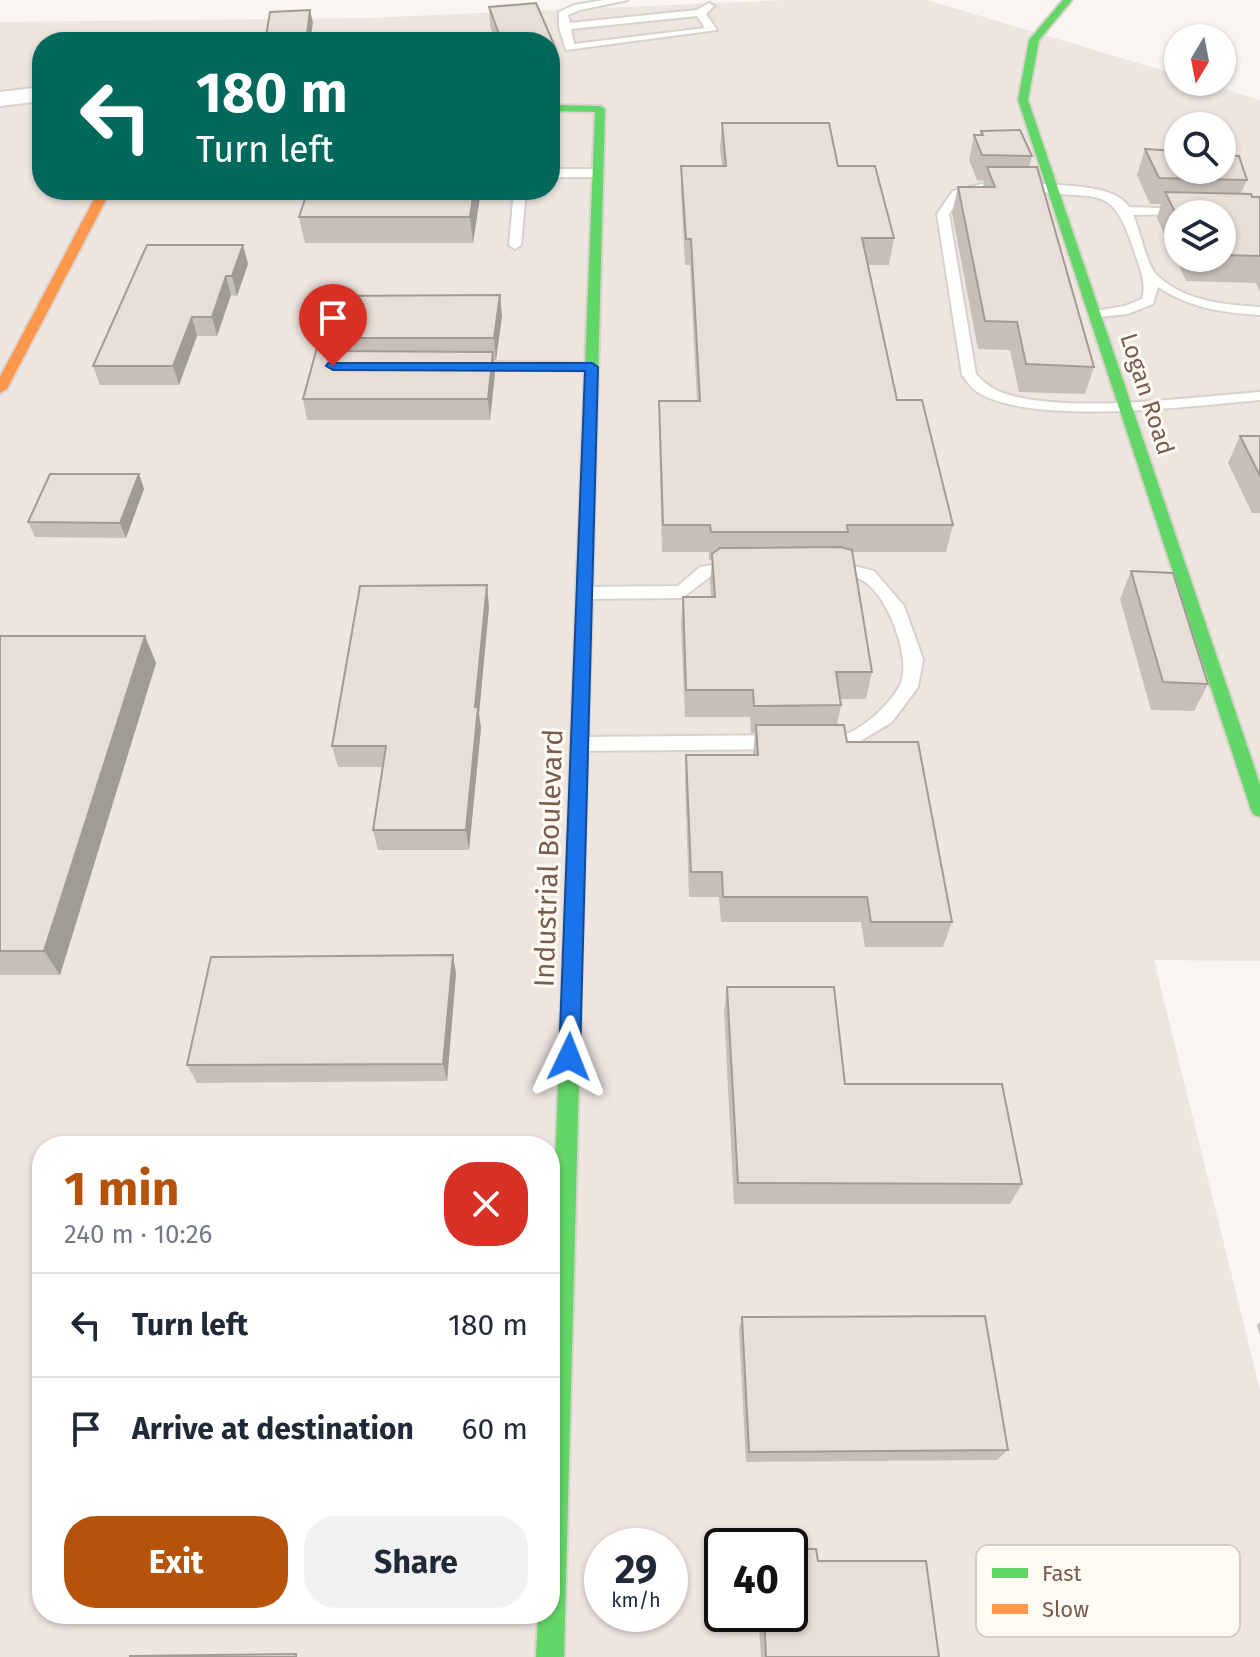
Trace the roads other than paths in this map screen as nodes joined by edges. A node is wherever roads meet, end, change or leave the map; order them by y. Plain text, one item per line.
1 (623, 0) edge
2 (700, 0) edge
3 (1068, 0) edge
4 (700, 13) junction
5 (564, 27) junction
6 (32, 95) edge
7 (0, 99) edge
8 (560, 108) edge
9 (560, 173) edge
10 (598, 173) junction
11 (999, 187) edge
12 (1025, 188) edge
13 (1051, 188) junction
14 (100, 200) edge
15 (519, 200) edge
16 (1125, 211) junction
17 (1164, 212) edge
18 (515, 245) dead end
19 (1147, 273) junction
20 (1260, 311) edge
21 (1095, 315) junction
22 (455, 366) edge
23 (592, 367) junction
24 (0, 389) edge
25 (1260, 396) edge
26 (1126, 406) junction
27 (760, 567) edge
28 (806, 567) edge
29 (585, 593) junction
30 (580, 744) junction
31 (1260, 810) edge
32 (560, 1184) edge
33 (551, 1624) edge
34 (550, 1657) edge

1 - 5 lane
2 - 4 lane
3 - 13 street, Logan Road
4 - 5 lane
4 - 5 lane
6 - 7 street
8 - 10 street, Industrial Boulevard
9 - 10 lane
10 - 23 street, Industrial Boulevard
11 - 26 lane
12 - 13 lane
13 - 16 lane
13 - 21 street, Logan Road
14 - 24 street
15 - 18 lane
16 - 17 lane
16 - 19 lane
19 - 20 lane
19 - 21 lane
21 - 26 street, Logan Road
22 - 23 lane
23 - 29 street, Industrial Boulevard
25 - 26 lane
26 - 31 street, Logan Road
27 - 29 lane
28 - 30 lane
29 - 30 street, Industrial Boulevard
30 - 32 street, Industrial Boulevard
33 - 34 street, Industrial Boulevard

